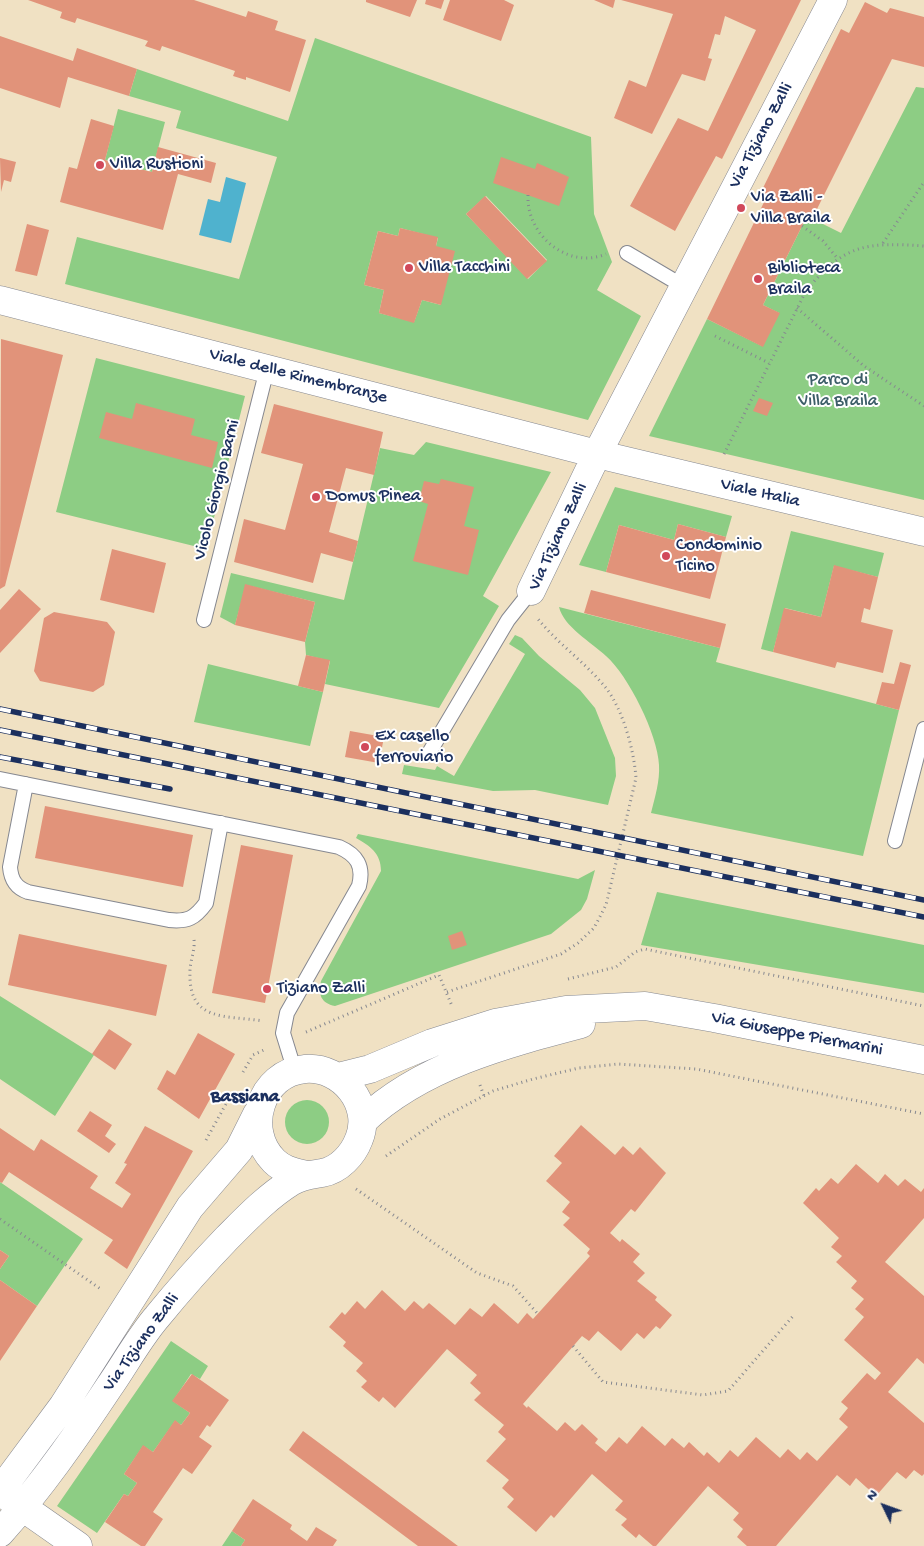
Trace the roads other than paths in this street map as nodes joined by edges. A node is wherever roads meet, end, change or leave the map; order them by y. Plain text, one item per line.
1 (833, 0) edge
2 (627, 254) road end
3 (683, 286) junction
4 (0, 300) edge
5 (268, 369) junction
6 (597, 454) junction
7 (924, 532) edge
8 (531, 591) joint
9 (204, 620) dead end
10 (924, 729) edge
11 (429, 753) dead end
12 (0, 779) edge
13 (26, 784) junction
14 (221, 824) junction
15 (895, 841) dead end
16 (669, 1010) junction
17 (924, 1060) edge
18 (295, 1072) junction
19 (338, 1077) junction
20 (257, 1114) junction
21 (363, 1121) junction
22 (306, 1175) junction
23 (0, 1491) edge
24 (23, 1508) junction
25 (0, 1533) edge
26 (78, 1546) edge

1 - 3 street, Via Tiziano Zalli
2 - 3 lane
3 - 6 street, Via Tiziano Zalli
4 - 5 street, Viale delle Rimembranze
5 - 6 street, Viale delle Rimembranze
5 - 9 lane, Vicolo Giorgio Barni
6 - 7 street, Viale Italia
6 - 8 street, Via Tiziano Zalli
8 - 11 lane
10 - 15 lane
12 - 13 lane
13 - 14 lane
13 - 14 lane
14 - 18 lane
16 - 17 street, Via Giuseppe Piermarini
16 - 19 street, Via Giuseppe Piermarini
16 - 21 street, Via Giuseppe Piermarini
18 - 19 street
18 - 20 street
19 - 21 street
20 - 22 street
20 - 23 street, Via Tiziano Zalli
21 - 22 street
22 - 24 street, Via Tiziano Zalli
23 - 24 street
24 - 25 street, Via Tiziano Zalli
24 - 26 street

